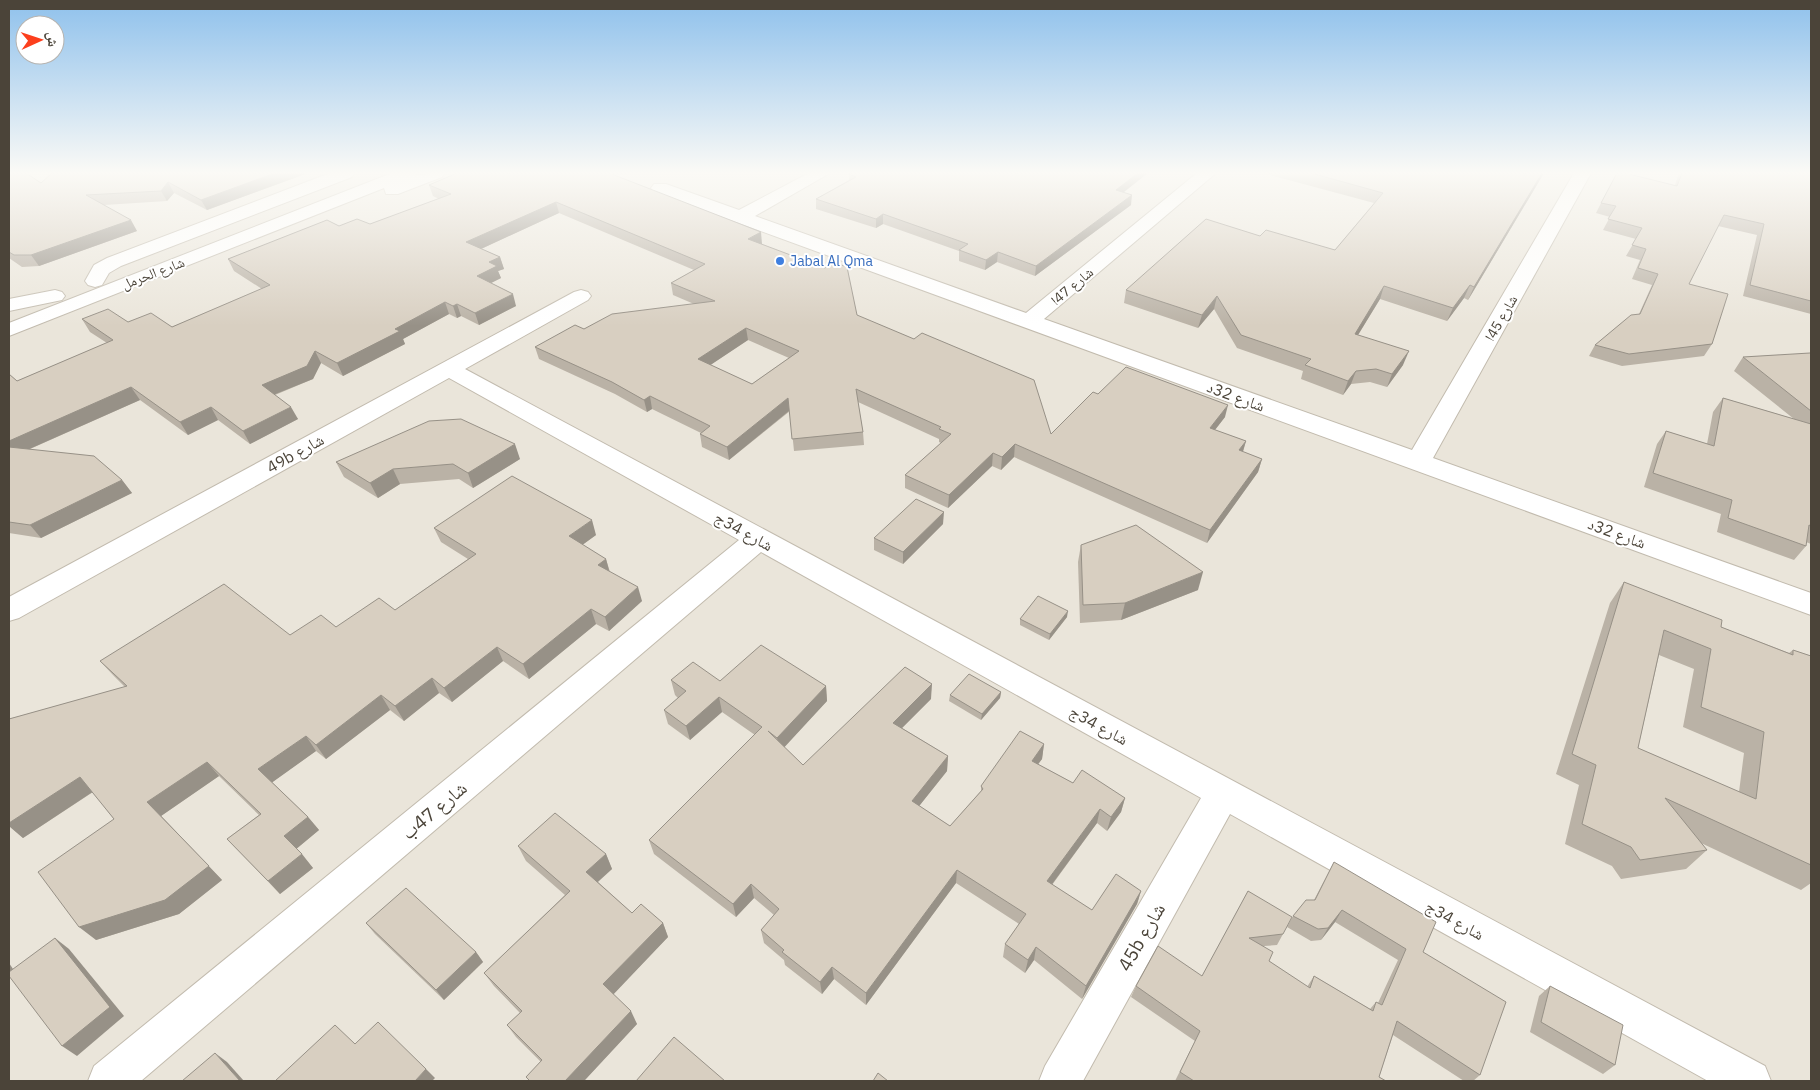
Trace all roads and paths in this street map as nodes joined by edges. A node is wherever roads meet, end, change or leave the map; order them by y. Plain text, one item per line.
1 (213, 224) edge
2 (242, 224) edge
3 (271, 224) edge
4 (308, 224) edge
5 (759, 224) edge
6 (1147, 224) edge
7 (1554, 224) edge
8 (95, 281) junction
9 (581, 296) dead end
10 (54, 304) junction
11 (9, 305) edge
12 (9, 314) edge
13 (1029, 322) junction
14 (9, 330) edge
15 (449, 369) junction
16 (1418, 462) junction
17 (759, 539) junction
18 (1811, 604) edge
19 (9, 610) edge
20 (1223, 793) junction
21 (109, 1081) edge
22 (1060, 1081) edge
23 (1750, 1081) edge

1 - 8 street
2 - 8 street, شارع الحرمل
3 - 10 street, شارع الحرمل
4 - 10 street
5 - 13 street, شارع 32د
6 - 13 street, شارع 47ا
7 - 16 street, شارع 45ا
8 - 10 street, شارع الحرمل
9 - 15 street, 49b شارع
10 - 11 street
10 - 12 street, شارع الحرمل
10 - 14 street, شارع الحرمل
13 - 16 street, شارع 32د
15 - 17 street, شارع 34ج
15 - 19 street, 49b شارع
16 - 18 street, شارع 32د
17 - 20 street, شارع 34ج
17 - 21 street, شارع 47ب
20 - 22 street, 45b شارع
20 - 23 street, شارع 34ج

